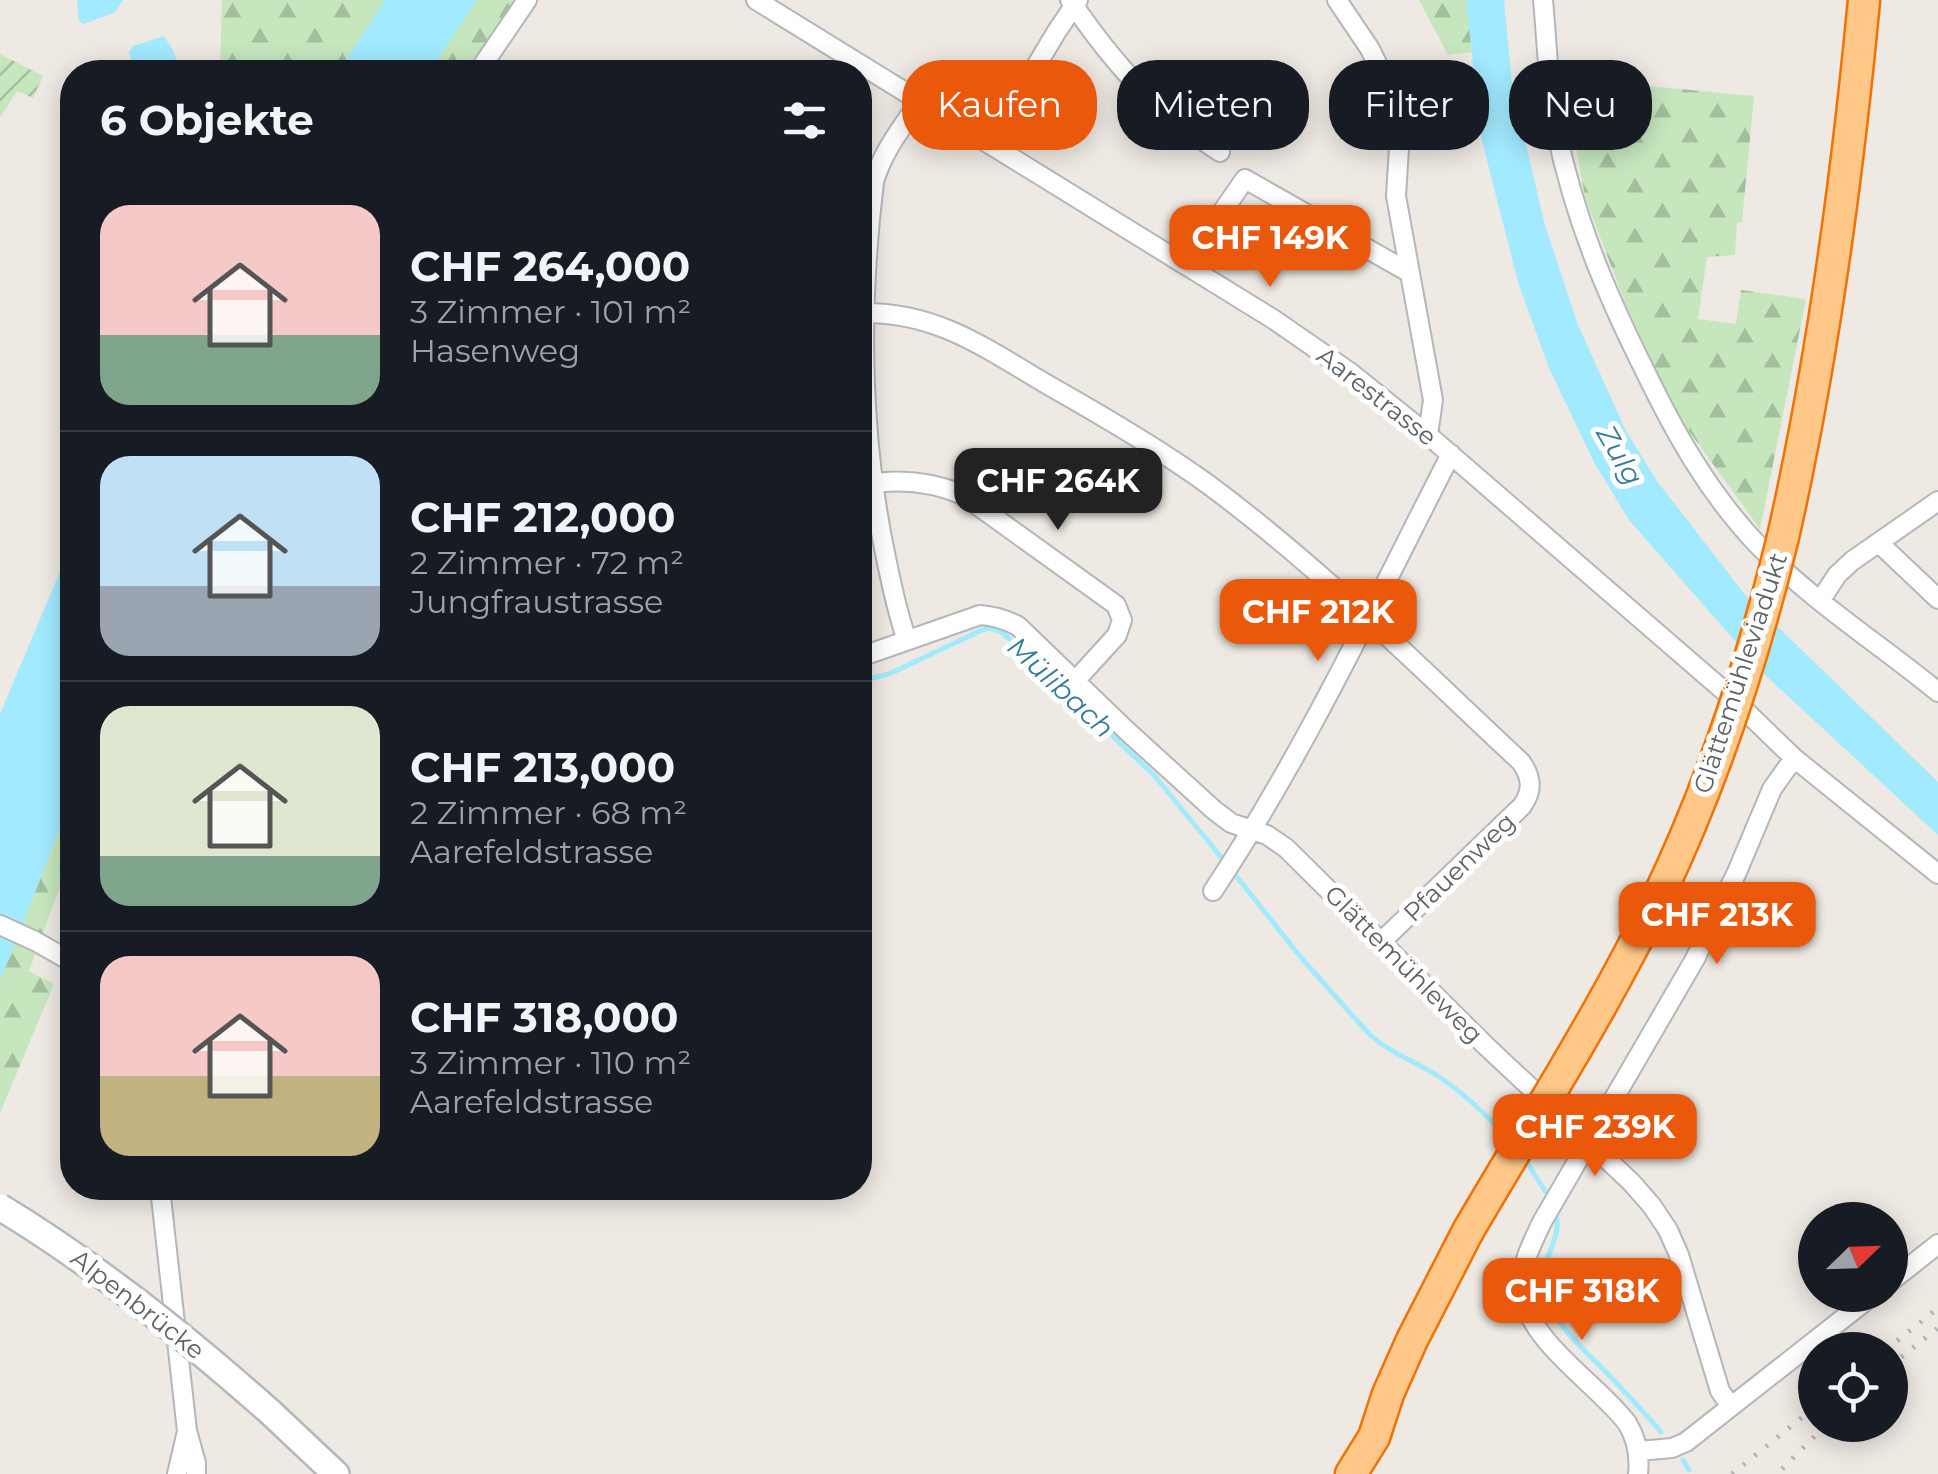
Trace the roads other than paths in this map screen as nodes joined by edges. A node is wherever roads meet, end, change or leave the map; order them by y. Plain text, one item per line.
1 (527, 0) edge
2 (756, 0) edge
3 (1337, 0) edge
4 (1543, 0) edge
5 (1864, 0) edge
6 (1074, 2) edge
7 (486, 60) edge
8 (854, 60) edge
9 (1040, 60) edge
10 (1376, 60) edge
11 (872, 71) edge
12 (902, 89) edge
13 (902, 124) edge
14 (1000, 150) edge
15 (1399, 150) edge
16 (1220, 152) dead end
17 (872, 164) edge
18 (1206, 235) dead end
19 (1410, 273) junction
20 (872, 314) edge
21 (1428, 435) junction
22 (1450, 454) junction
23 (872, 484) edge
24 (1938, 501) edge
25 (872, 508) edge
26 (1878, 544) junction
27 (1938, 599) edge
28 (1820, 601) junction
29 (1368, 617) junction
30 (906, 640) junction
31 (872, 653) edge
32 (1075, 681) junction
33 (1938, 692) edge
34 (1794, 758) junction
35 (1253, 830) junction
36 (1938, 874) edge
37 (1213, 891) dead end
38 (0, 925) edge
39 (1381, 942) junction
40 (60, 955) edge
41 (1588, 1141) junction
42 (161, 1200) edge
43 (0, 1207) edge
44 (1938, 1244) edge
45 (1908, 1268) edge
46 (1851, 1312) edge
47 (1730, 1406) junction
48 (187, 1431) junction
49 (1374, 1436) junction
50 (1638, 1451) junction
51 (177, 1474) edge
52 (196, 1474) edge
53 (336, 1474) edge
54 (1351, 1474) edge
55 (1373, 1474) edge
56 (1638, 1474) edge

1 - 7 street
2 - 8 street, Aarestrasse
3 - 10 street
4 - 28 street
5 - 49 highway, Glättemühleviadukt, bridge
6 - 9 street
6 - 16 street
11 - 12 street, Aarestrasse
13 - 17 street
14 - 21 street, Aarestrasse
15 - 19 street
18 - 19 street
19 - 21 street
20 - 29 street, Pfauenweg
21 - 22 street, Aarestrasse
22 - 29 street
22 - 34 street, Aarestrasse
23 - 32 street
24 - 26 street
25 - 30 street
26 - 27 street
26 - 28 street
28 - 33 street
29 - 35 street
29 - 39 street, Pfauenweg
30 - 31 street
30 - 32 street, Glättemühleweg
32 - 35 street, Glättemühleweg
34 - 36 street, Aarestrasse
34 - 41 street
35 - 37 street
35 - 39 street, Glättemühleweg
38 - 40 street
39 - 41 street, Glättemühleweg
41 - 47 street, Glättemühleweg
41 - 50 street
42 - 48 street
43 - 53 main road, Alpenbrücke, bridge
44 - 45 street
46 - 47 street
47 - 50 street
48 - 51 street
48 - 52 street
49 - 54 highway
49 - 55 highway
50 - 56 street

